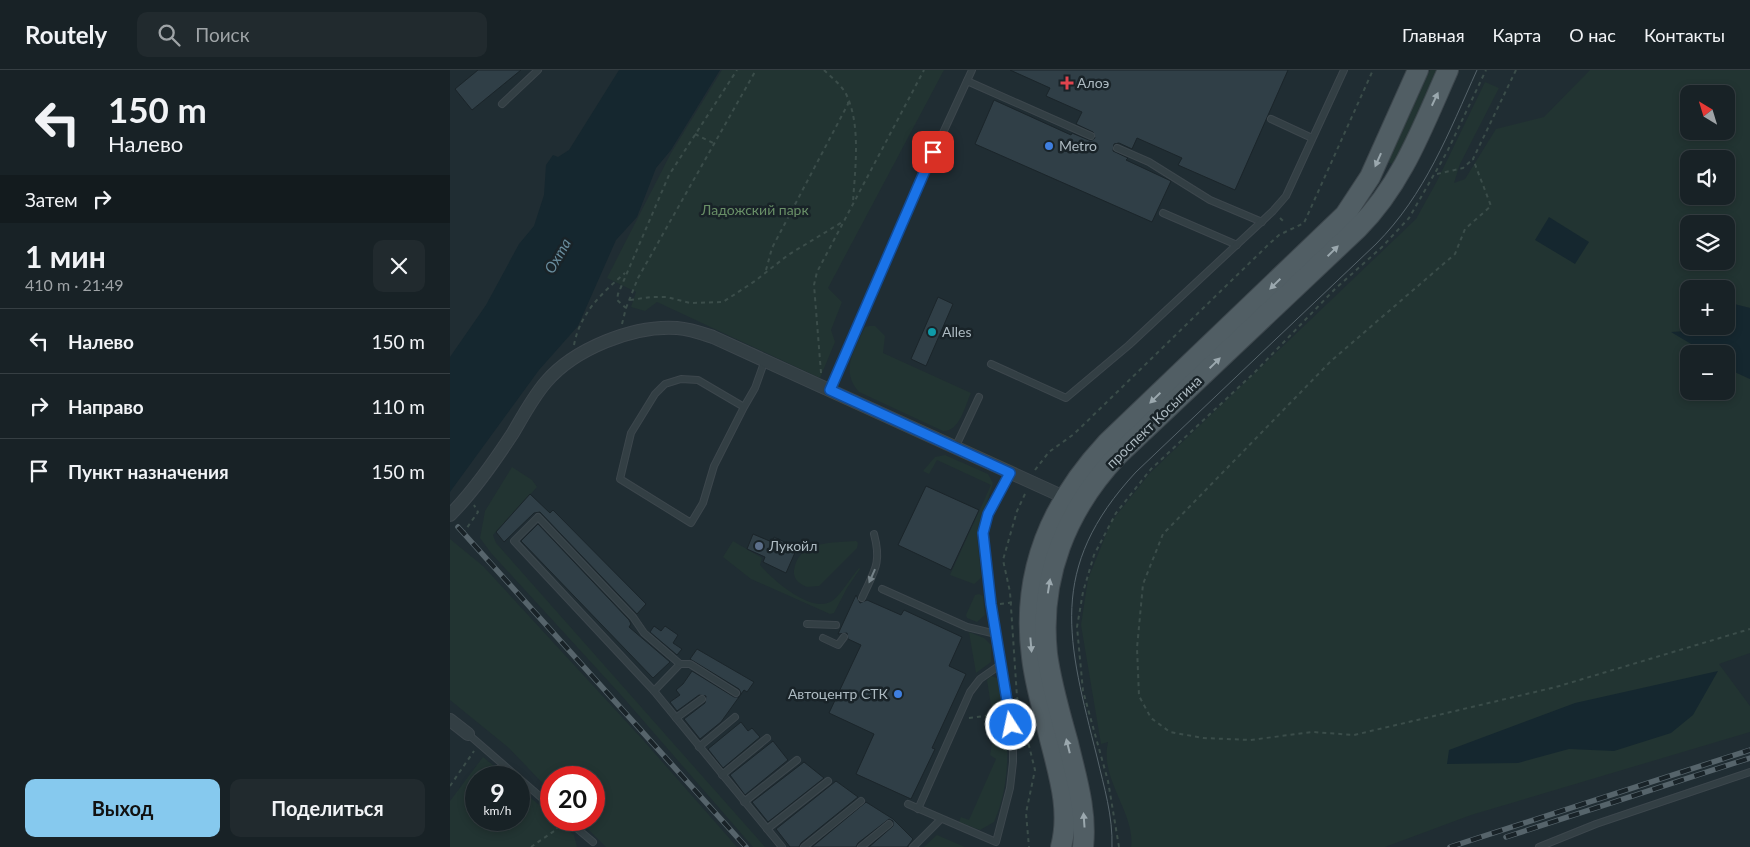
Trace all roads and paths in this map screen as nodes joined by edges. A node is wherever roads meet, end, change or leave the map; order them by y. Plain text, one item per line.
1 (538, 70) edge
2 (737, 70) edge
3 (756, 70) edge
4 (824, 70) edge
5 (924, 70) edge
6 (972, 70) edge
7 (1344, 70) edge
8 (1373, 70) edge
9 (1418, 70) edge
10 (1448, 70) edge
11 (1486, 70) edge
12 (1516, 70) edge
13 (967, 81) junction
14 (848, 99) junction
15 (502, 104) dead end
16 (1271, 119) dead end
17 (695, 134) junction
18 (1091, 136) dead end
19 (1312, 138) junction
20 (715, 144) junction
21 (1117, 148) dead end
22 (1473, 159) junction
23 (1435, 174) junction
24 (853, 204) junction
25 (1163, 213) dead end
26 (844, 221) junction
27 (1262, 222) junction
28 (1237, 245) junction
29 (627, 272) junction
30 (765, 272) junction
31 (629, 301) junction
32 (626, 308) junction
33 (621, 336) junction
34 (573, 348) dead end
35 (766, 360) junction
36 (991, 364) dead end
37 (826, 388) junction
38 (979, 397) dead end
39 (744, 407) junction
40 (955, 448) junction
41 (1034, 471) dead end
42 (1010, 473) junction
43 (1064, 498) junction
44 (477, 510) dead end
45 (450, 515) edge
46 (458, 527) dead end
47 (874, 534) dead end
48 (882, 589) dead end
49 (862, 598) dead end
50 (1017, 602) dead end
51 (991, 604) junction
52 (807, 624) dead end
53 (836, 625) dead end
54 (1750, 630) edge
55 (996, 634) junction
56 (844, 637) dead end
57 (823, 638) dead end
58 (680, 664) junction
59 (1000, 665) junction
60 (654, 691) junction
61 (736, 693) dead end
62 (702, 699) dead end
63 (1026, 709) dead end
64 (1009, 713) junction
65 (676, 718) junction
66 (735, 718) dead end
67 (450, 720) edge
68 (958, 720) junction
69 (468, 734) joint
70 (767, 738) dead end
71 (480, 742) junction
72 (699, 747) junction
73 (797, 760) dead end
74 (1750, 772) edge
75 (722, 775) junction
76 (828, 781) dead end
77 (450, 786) edge
78 (540, 796) edge
79 (861, 801) dead end
80 (744, 802) junction
81 (908, 804) dead end
82 (918, 809) junction
83 (941, 819) junction
84 (890, 824) dead end
85 (767, 829) junction
86 (554, 831) edge
87 (580, 831) edge
88 (593, 842) dead end
89 (995, 844) edge
90 (531, 847) edge
91 (782, 847) edge
92 (804, 847) edge
93 (861, 847) edge
94 (913, 847) edge
95 (1061, 847) edge
96 (1083, 847) edge
97 (1120, 847) edge
98 (1538, 847) edge

1 - 15 lane
2 - 17 path
3 - 20 path
4 - 14 path
5 - 24 path
6 - 13 lane
7 - 19 lane
8 - 41 path
9 -> 43 main road, проспект Косыгина
96 -> 10 main road, проспект Косыгина
11 - 23 path
12 - 22 path
13 - 18 lane
13 - 37 lane
14 - 24 path
14 - 30 path
16 - 19 lane
17 - 20 path
17 - 29 path
19 - 27 lane
20 - 31 path
21 - 27 lane
22 - 23 path
22 - 54 path
23 - 97 path
24 - 26 path
25 - 28 lane
26 - 30 path
26 - 37 path
27 - 28 lane
28 - 36 lane
29 - 32 path
29 - 34 path
30 - 31 path
31 - 32 path
32 - 33 path
33 - 35 street
33 - 45 street
35 - 37 street
35 - 39 lane
37 - 40 street
38 - 40 lane
39 - 39 lane
40 - 42 street
42 - 43 street
42 - 51 lane
43 -> 95 main road, проспект Косыгина
44 - 46 path
47 -> 49 lane
48 - 55 lane
50 - 51 path
51 - 55 lane
52 - 53 lane
55 - 59 lane
56 - 57 lane
58 - 60 lane
58 - 60 lane
58 - 61 lane
59 - 64 lane
59 - 68 lane
60 - 65 lane
62 - 65 lane
63 - 64 path
64 - 68 path
64 - 89 lane
65 - 72 lane
66 - 72 lane
67 - 69 street
68 - 82 lane
69 - 71 lane
70 - 75 lane
71 - 77 path
71 - 78 lane
72 - 75 lane
73 - 80 lane
74 - 98 lane
75 - 80 lane
76 - 85 lane
79 - 92 lane
80 - 85 lane
81 - 82 lane
82 - 83 lane
83 - 89 lane
83 - 94 lane
84 - 93 lane
85 - 91 lane
86 - 90 path
87 - 88 lane

